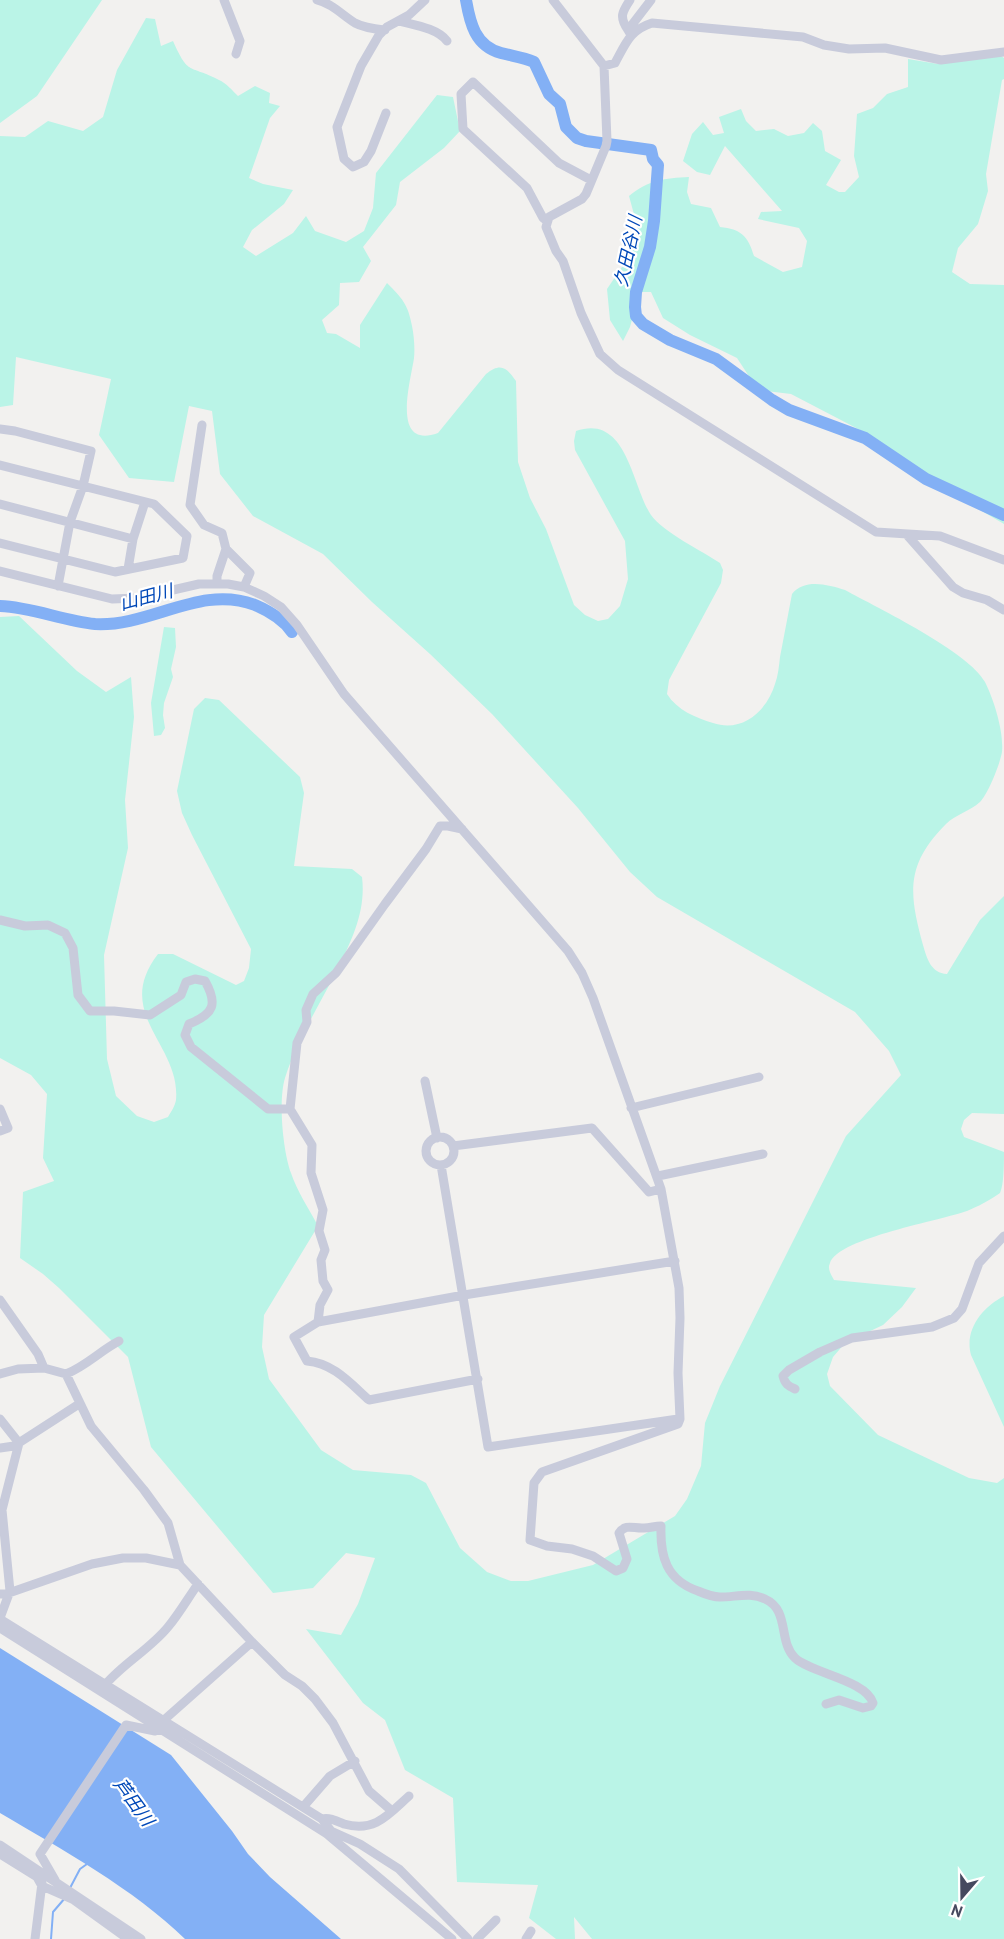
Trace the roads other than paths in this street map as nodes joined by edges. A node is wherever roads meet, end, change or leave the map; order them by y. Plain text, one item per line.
1 (224, 0) edge
2 (317, 0) edge
3 (424, 0) edge
4 (553, 0) edge
5 (630, 0) edge
6 (651, 0) edge
7 (399, 21) junction
8 (385, 30) junction
9 (630, 32) junction
10 (447, 41) dead end
11 (1004, 52) edge
12 (236, 54) dead end
13 (604, 66) junction
14 (386, 113) dead end
15 (591, 180) junction
16 (547, 221) junction
17 (202, 425) dead end
18 (0, 429) edge
19 (0, 465) edge
20 (82, 486) junction
21 (145, 502) junction
22 (0, 504) edge
23 (70, 522) junction
24 (907, 535) junction
25 (132, 539) junction
26 (0, 543) edge
27 (226, 549) junction
28 (64, 559) junction
29 (1004, 560) edge
30 (128, 569) junction
31 (0, 570) edge
32 (217, 584) junction
33 (58, 586) junction
34 (244, 587) junction
35 (1004, 610) edge
36 (449, 814) junction
37 (440, 826) junction
38 (462, 829) junction
39 (0, 920) edge
40 (759, 1077) dead end
41 (424, 1081) dead end
42 (631, 1108) junction
43 (0, 1109) edge
44 (290, 1109) junction
45 (0, 1131) edge
46 (437, 1138) junction
47 (453, 1146) junction
48 (763, 1154) dead end
49 (441, 1165) junction
50 (658, 1176) junction
51 (661, 1189) junction
52 (1004, 1236) edge
53 (675, 1261) junction
54 (464, 1295) junction
55 (0, 1300) edge
56 (318, 1322) junction
57 (119, 1341) dead end
58 (44, 1368) junction
59 (0, 1374) edge
60 (66, 1374) junction
61 (478, 1378) junction
62 (795, 1389) dead end
63 (80, 1404) junction
64 (0, 1419) edge
65 (680, 1419) junction
66 (19, 1443) junction
67 (0, 1448) edge
68 (180, 1564) junction
69 (198, 1584) junction
70 (5, 1593) edge
71 (0, 1618) edge
72 (0, 1628) edge
73 (252, 1642) junction
74 (106, 1684) junction
75 (826, 1704) dead end
76 (163, 1725) junction
77 (355, 1761) junction
78 (409, 1796) dead end
79 (303, 1807) junction
80 (392, 1811) junction
81 (322, 1819) junction
82 (329, 1832) junction
83 (0, 1845) edge
84 (0, 1854) edge
85 (35, 1867) junction
86 (55, 1880) junction
87 (42, 1886) junction
88 (68, 1888) junction
89 (496, 1920) dead end
90 (35, 1939) edge
91 (128, 1939) edge
92 (141, 1939) edge
93 (452, 1939) edge
94 (468, 1939) edge
95 (477, 1939) edge

1 - 12 street
2 - 8 street
3 - 7 street
4 - 13 street
5 - 9 street
6 - 9 street
7 - 8 street
7 - 10 street
8 - 14 street
9 - 11 street
9 - 13 street
13 - 15 street
15 - 16 street
15 - 16 street
16 - 24 street
17 - 27 street
18 - 20 street
19 - 20 street
20 - 21 street
20 - 23 street
21 - 25 street
21 - 30 street
22 - 23 street
23 - 25 street
23 - 28 street
24 - 29 street
24 - 35 street
25 - 30 street
26 - 28 street
27 - 32 street
27 - 34 street
28 - 30 street
28 - 33 street
31 - 33 street
32 - 33 street
32 - 34 street
34 - 36 street
36 - 37 street
36 - 38 street
37 - 38 street
37 - 44 street
38 - 42 street
39 - 44 street
40 - 42 street
41 - 46 street
42 - 50 street
43 - 45 street
44 - 56 street
46 - 47 street
46 - 49 street
47 - 49 street
47 - 51 street
48 - 50 street
49 - 54 street
50 - 51 street
51 - 53 street
52 - 62 street
53 - 54 street
53 - 65 street
54 - 56 street
54 - 61 street
55 - 58 street
56 - 61 street
57 - 60 street
58 - 59 street
58 - 60 street
60 - 63 street
61 - 65 street
63 - 66 street
63 - 68 street
64 - 66 street
65 - 75 street
66 - 67 street
66 - 70 street
68 - 69 street
68 - 70 street
69 - 73 street
69 - 74 street
70 - 71 street
71 - 74 street
72 - 76 street
73 - 76 street
73 - 77 street
74 - 76 street
76 - 79 street
76 - 82 street
76 - 86 street
77 - 79 street
77 - 80 street
78 - 80 street
79 - 81 street
80 - 81 street
81 - 82 street
82 - 93 street
82 - 94 street
83 - 85 street
84 - 87 street
85 - 86 street
85 - 87 street
86 - 88 street
87 - 88 street
87 - 90 street
87 - 91 street
88 - 92 street
89 - 95 street

